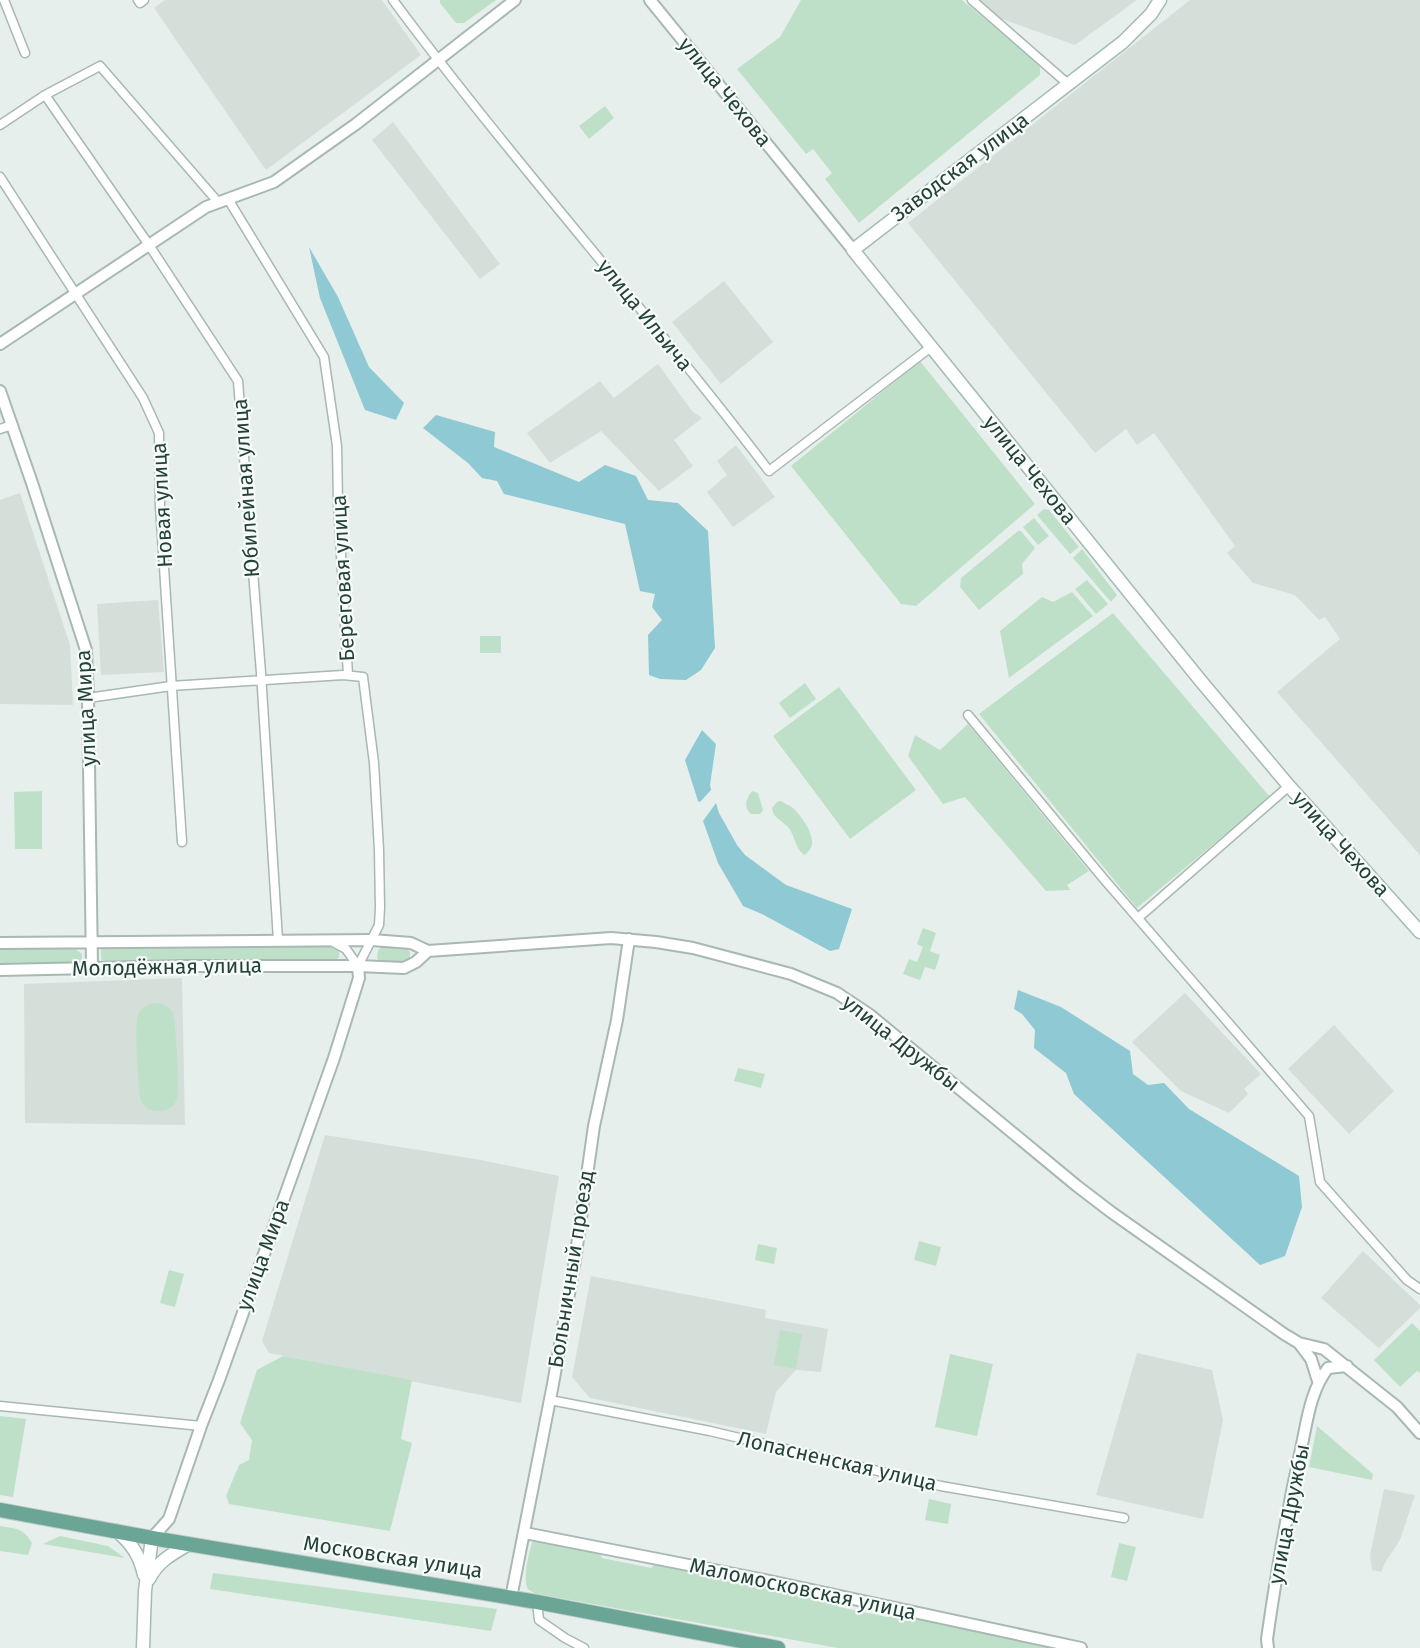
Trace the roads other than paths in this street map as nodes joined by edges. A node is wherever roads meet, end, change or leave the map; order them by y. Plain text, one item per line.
1 (4, 0) edge
2 (393, 0) edge
3 (515, 0) edge
4 (650, 0) edge
5 (972, 0) edge
6 (1160, 0) edge
7 (25, 53) dead end
8 (438, 60) junction
9 (1068, 84) junction
10 (45, 94) junction
11 (0, 125) edge
12 (0, 177) edge
13 (223, 201) junction
14 (149, 245) junction
15 (852, 250) junction
16 (77, 294) junction
17 (0, 345) edge
18 (931, 347) junction
19 (0, 391) edge
20 (12, 425) junction
21 (0, 429) edge
22 (348, 675) junction
23 (261, 680) junction
24 (171, 686) junction
25 (88, 698) junction
26 (968, 715) dead end
27 (1289, 786) junction
28 (182, 842) dead end
29 (1138, 918) junction
30 (1420, 932) edge
31 (629, 939) junction
32 (278, 940) junction
33 (372, 940) junction
34 (333, 942) junction
35 (0, 943) edge
36 (92, 943) junction
37 (428, 951) junction
38 (334, 966) junction
39 (357, 966) junction
40 (92, 967) junction
41 (0, 970) edge
42 (1420, 1289) edge
43 (1299, 1343) junction
44 (1347, 1366) junction
45 (1318, 1381) junction
46 (550, 1400) junction
47 (0, 1406) edge
48 (201, 1426) junction
49 (1420, 1433) edge
50 (0, 1510) edge
51 (1124, 1518) dead end
52 (117, 1531) junction
53 (525, 1533) junction
54 (152, 1538) junction
55 (189, 1544) junction
56 (146, 1585) junction
57 (511, 1598) junction
58 (537, 1602) junction
59 (565, 1638) junction
60 (144, 1645) edge
61 (1269, 1647) edge
62 (563, 1648) edge
63 (584, 1648) edge
64 (778, 1648) edge
65 (1081, 1648) edge

1 - 7 street
2 - 8 street, улица Ильича
3 - 8 street
4 - 15 street, улица Чехова
5 - 9 street
6 - 9 main road, Заводская улица
8 - 13 street
8 - 18 street, улица Ильича
9 - 15 main road, Заводская улица
10 - 11 street
10 - 13 street, Береговая улица
10 - 14 street, Юбилейная улица
12 - 16 street, Новая улица
13 - 14 street
13 - 22 street, Береговая улица
14 - 16 street
14 - 23 street, Юбилейная улица
15 - 18 main road, улица Чехова
16 - 17 street
16 - 24 street, Новая улица
18 - 27 main road, улица Чехова
19 - 20 street, улица Мира
20 - 21 street
20 - 25 street, улица Мира
22 - 23 street
22 - 33 street, Береговая улица
23 - 24 street
23 - 32 street, Юбилейная улица
24 - 25 street
24 - 28 street, Новая улица
25 - 36 street, улица Мира
26 - 29 street
27 - 29 street
27 - 30 main road, улица Чехова
29 - 42 street
31 - 37 street, улица Дружбы
31 - 43 street, улица Дружбы
31 - 46 street, Больничный проезд
32 - 34 street, Молодёжная улица
32 - 36 street, Молодёжная улица
33 - 34 street, Молодёжная улица
33 - 37 street, улица Дружбы
33 - 39 street, Береговая улица
34 - 38 street
34 - 39 street
35 - 36 street, Молодёжная улица
36 - 40 street, улица Мира
37 - 39 street
38 - 39 street, Молодёжная улица
38 - 40 street, Молодёжная улица
39 - 48 street, улица Мира
40 - 41 street, Молодёжная улица
43 - 44 street, улица Дружбы
43 - 45 street, улица Дружбы
44 - 45 street
44 - 49 street, улица Дружбы
45 - 61 street, улица Дружбы
46 - 51 street, Лопасненская улица
46 - 53 street, Больничный проезд
47 - 48 street
48 - 54 street, улица Мира
50 - 52 main road, Московская улица
52 - 54 main road, Московская улица
52 - 56 main road
53 - 57 street, Больничный проезд
53 - 65 street, Маломосковская улица
54 - 55 main road, Московская улица
54 - 56 main road
55 - 56 main road
55 - 57 main road, Московская улица
56 - 60 main road
57 - 58 main road, Московская улица
58 - 59 street
58 - 64 main road, Московская улица
59 - 62 street
59 - 63 street

